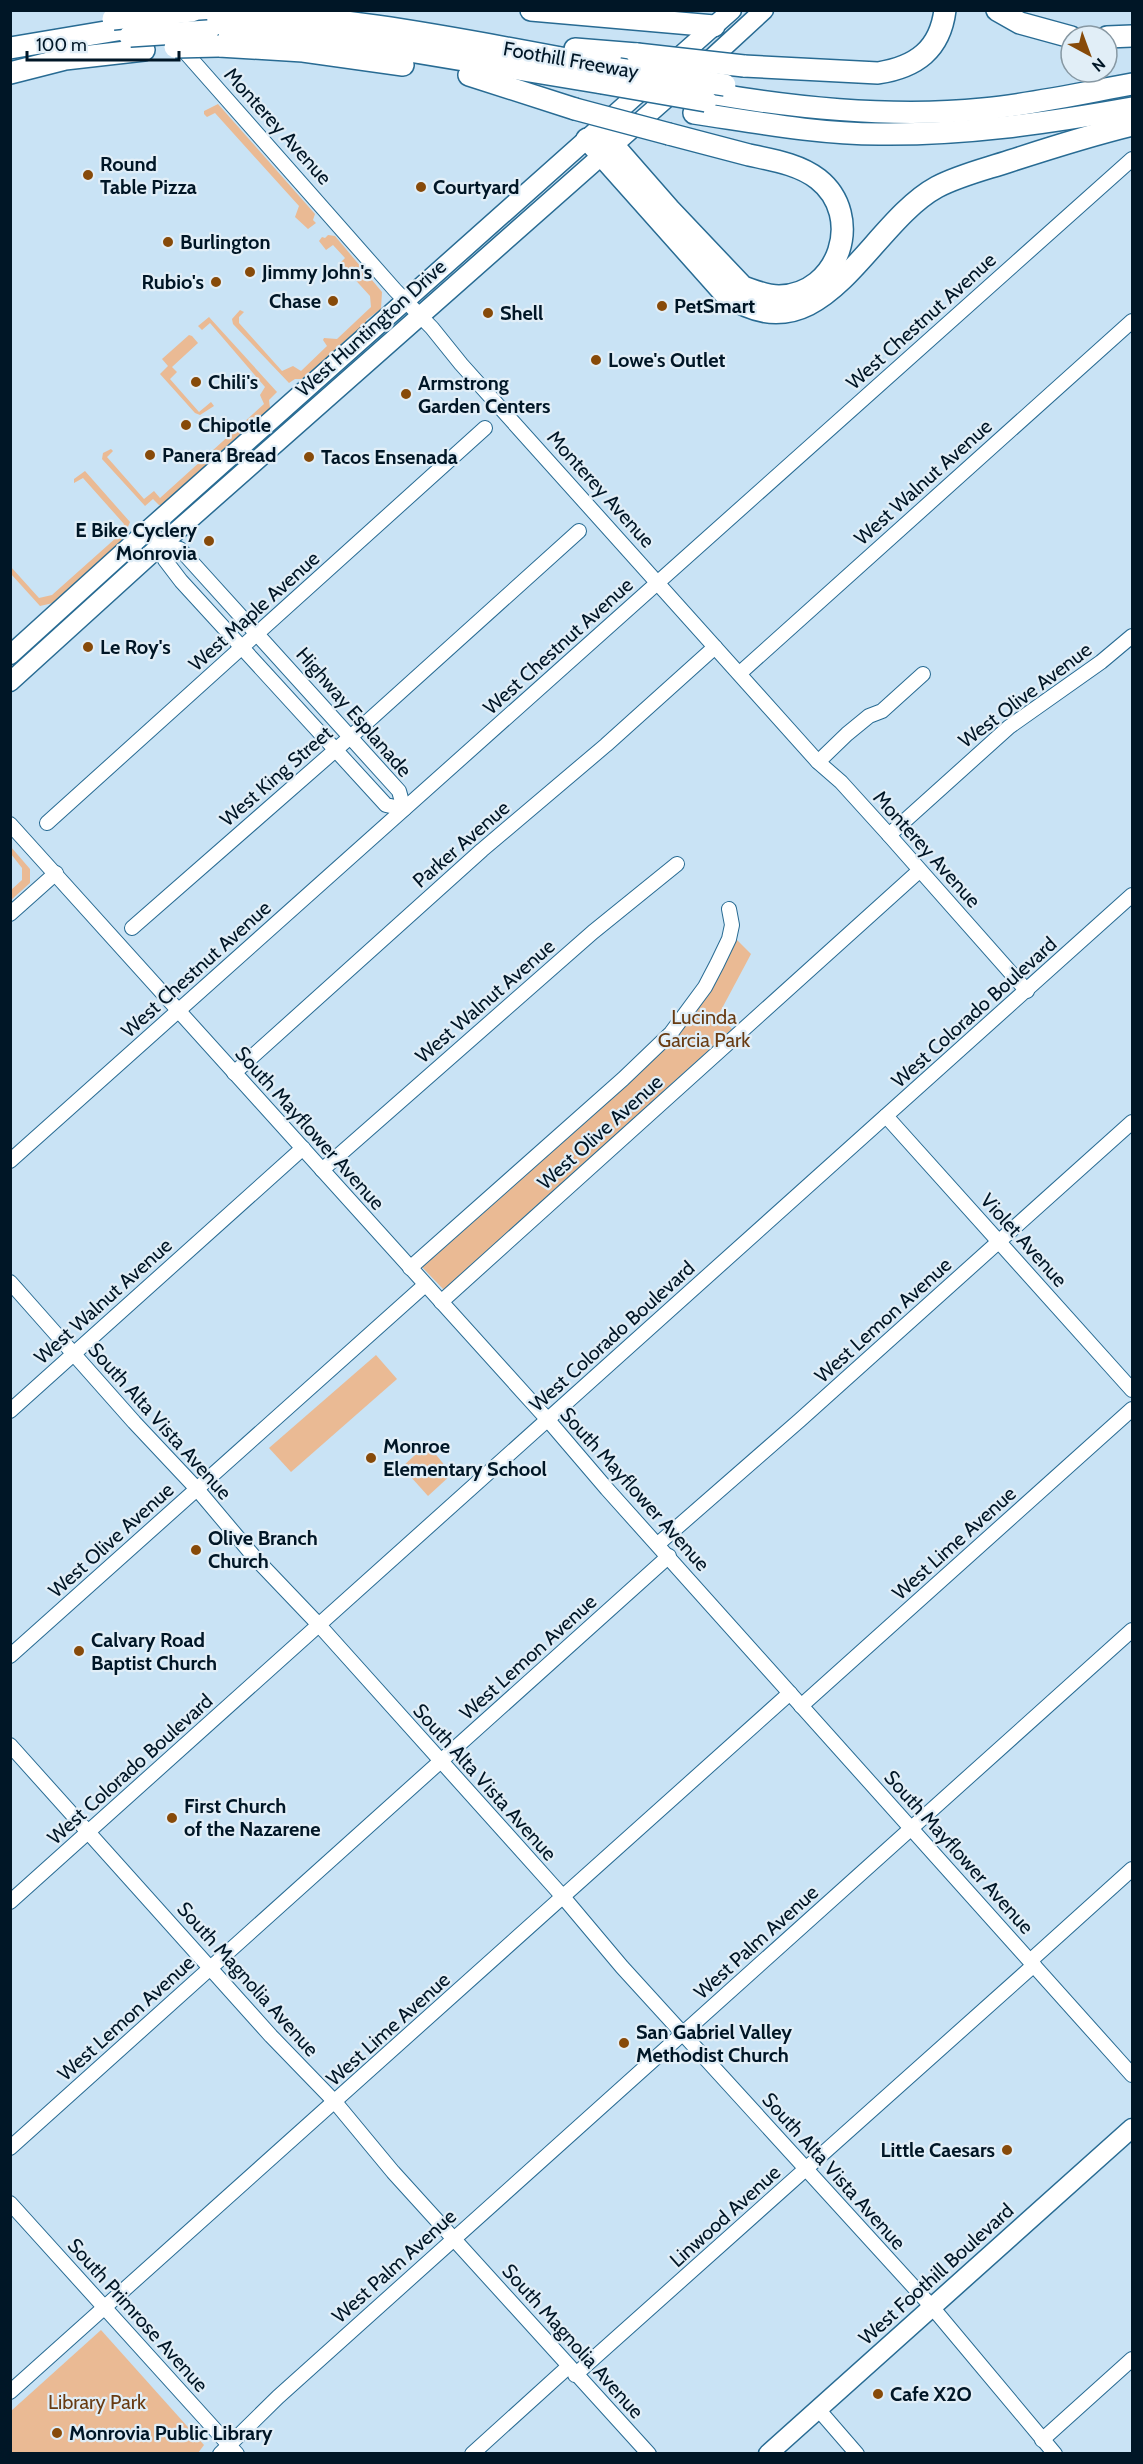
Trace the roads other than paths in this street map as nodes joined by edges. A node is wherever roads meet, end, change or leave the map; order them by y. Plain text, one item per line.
1 (148, 10) edge
2 (531, 10) edge
3 (732, 10) edge
4 (736, 10) edge
5 (764, 10) edge
6 (945, 10) edge
7 (997, 10) edge
8 (225, 11) edge
9 (749, 24) junction
10 (714, 26) junction
11 (205, 28) edge
12 (128, 33) junction
13 (1059, 34) edge
14 (10, 38) edge
15 (471, 42) junction
16 (10, 48) edge
17 (10, 58) edge
18 (10, 73) edge
19 (1132, 73) edge
20 (469, 75) junction
21 (606, 81) junction
22 (1132, 84) edge
23 (1132, 94) edge
24 (710, 98) junction
25 (1130, 120) edge
26 (600, 142) junction
27 (1132, 159) edge
28 (405, 301) junction
29 (420, 315) junction
30 (1132, 321) edge
31 (485, 428) dead end
32 (149, 529) junction
33 (579, 531) dead end
34 (162, 544) junction
35 (659, 582) junction
36 (258, 634) junction
37 (1132, 636) edge
38 (716, 647) junction
39 (243, 648) junction
40 (10, 655) edge
41 (740, 673) junction
42 (923, 674) dead end
43 (10, 682) edge
44 (350, 737) junction
45 (335, 750) junction
46 (818, 762) junction
47 (404, 809) junction
48 (47, 823) dead end
49 (10, 824) edge
50 (889, 835) junction
51 (677, 864) dead end
52 (919, 871) junction
53 (56, 873) junction
54 (1132, 895) edge
55 (729, 909) dead end
56 (10, 914) edge
57 (132, 928) dead end
58 (1028, 991) junction
59 (179, 1010) junction
60 (234, 1073) junction
61 (886, 1116) junction
62 (1132, 1122) edge
63 (303, 1148) junction
64 (10, 1161) edge
65 (322, 1170) junction
66 (999, 1242) junction
67 (410, 1268) junction
68 (10, 1282) edge
69 (425, 1285) junction
70 (441, 1302) junction
71 (74, 1354) junction
72 (1132, 1390) edge
73 (1132, 1409) edge
74 (10, 1411) edge
75 (548, 1420) junction
76 (197, 1489) junction
77 (658, 1544) junction
78 (669, 1556) junction
79 (319, 1625) junction
80 (1132, 1630) edge
81 (10, 1656) edge
82 (790, 1693) junction
83 (801, 1706) junction
84 (10, 1745) edge
85 (441, 1762) junction
86 (911, 1828) junction
87 (88, 1832) junction
88 (1132, 1869) edge
89 (564, 1898) junction
90 (10, 1902) edge
91 (1032, 1963) junction
92 (211, 1968) junction
93 (684, 2033) junction
94 (1132, 2075) edge
95 (335, 2102) junction
96 (1132, 2127) edge
97 (10, 2148) edge
98 (807, 2169) junction
99 (10, 2203) edge
100 (454, 2239) junction
101 (932, 2307) junction
102 (104, 2308) junction
103 (1132, 2359) edge
104 (572, 2371) junction
105 (10, 2392) edge
106 (818, 2409) junction
107 (1042, 2440) junction
108 (228, 2450) edge
109 (472, 2454) edge
110 (649, 2454) edge
111 (768, 2454) edge
112 (857, 2454) edge
113 (1055, 2454) edge

1 - 28 street, Monterey Avenue
2 - 10 highway
3 - 10 main road, West Huntington Drive
4 - 9 street
5 - 9 main road, West Huntington Drive
6 - 15 highway, bridge
7 - 13 highway
8 - 11 highway, Foothill Freeway
8 - 15 highway, Foothill Freeway
9 - 26 main road, West Huntington Drive
10 - 26 main road, West Huntington Drive
11 - 12 highway, Foothill Freeway, bridge
11 - 12 highway, Foothill Freeway, bridge
11 - 20 highway, Foothill Freeway
11 - 21 highway
12 - 14 highway, Foothill Freeway
12 - 16 highway
12 - 17 highway
12 - 18 highway, Foothill Freeway
15 - 21 highway, Foothill Freeway
19 - 24 highway, Foothill Freeway
20 - 21 highway, Foothill Freeway
20 - 26 highway, bridge
21 - 24 highway, Foothill Freeway
21 - 24 highway, Foothill Freeway, bridge
22 - 24 highway
23 - 24 highway
24 - 25 highway, Foothill Freeway
25 - 26 highway
26 - 28 main road, West Huntington Drive
26 - 29 main road, West Huntington Drive
27 - 35 street, West Chestnut Avenue
28 - 29 street, Monterey Avenue
28 - 32 main road, West Huntington Drive
29 - 34 main road, West Huntington Drive
29 - 35 street, Monterey Avenue
30 - 41 street, West Walnut Avenue
31 - 36 street, West Maple Avenue
32 - 34 street, Highway Esplanade
32 - 40 main road, West Huntington Drive
33 - 44 street, West King Street
34 - 36 street, Highway Esplanade
34 - 39 street, Highway Esplanade
34 - 43 main road, West Huntington Drive
35 - 38 street, Monterey Avenue
35 - 47 street, West Chestnut Avenue
36 - 39 street, West Maple Avenue
36 - 44 street, Highway Esplanade
37 - 50 street, West Olive Avenue
38 - 41 street, Monterey Avenue
38 - 60 street, Parker Avenue
39 - 45 street, Highway Esplanade
39 - 48 street, West Maple Avenue
41 - 46 street, Monterey Avenue
42 - 46 street
44 - 45 street, West King Street
44 - 47 street, Highway Esplanade
45 - 47 street, Highway Esplanade
45 - 57 street, West King Street
46 - 50 street, Monterey Avenue
47 - 59 street, West Chestnut Avenue
49 - 53 street, South Mayflower Avenue
50 - 52 street, Monterey Avenue
51 - 65 street, West Walnut Avenue
52 - 58 street, Monterey Avenue
52 - 70 street, West Olive Avenue
53 - 56 street
53 - 59 street, South Mayflower Avenue
54 - 58 street, West Colorado Boulevard
55 - 67 street, West Olive Avenue
58 - 61 street, West Colorado Boulevard
59 - 60 street, South Mayflower Avenue
59 - 64 street, West Chestnut Avenue
60 - 63 street, South Mayflower Avenue
61 - 66 street, Violet Avenue
61 - 75 street, West Colorado Boulevard
62 - 66 street, West Lemon Avenue
63 - 65 street, South Mayflower Avenue
63 - 71 street, West Walnut Avenue
65 - 67 street, South Mayflower Avenue
66 - 72 street, Violet Avenue
66 - 77 street, West Lemon Avenue
67 - 69 street, South Mayflower Avenue
68 - 71 street, South Alta Vista Avenue
69 - 70 street, South Mayflower Avenue
69 - 76 street, West Olive Avenue
70 - 75 street, South Mayflower Avenue
71 - 74 street, West Walnut Avenue
71 - 76 street, South Alta Vista Avenue
73 - 83 street, West Lime Avenue
75 - 77 street, South Mayflower Avenue
75 - 79 street, West Colorado Boulevard
76 - 79 street, South Alta Vista Avenue
76 - 81 street, West Olive Avenue
77 - 78 street, South Mayflower Avenue
78 - 82 street, South Mayflower Avenue
78 - 85 street, West Lemon Avenue
79 - 85 street, South Alta Vista Avenue
79 - 87 street, West Colorado Boulevard
80 - 86 street, West Palm Avenue
82 - 83 street, South Mayflower Avenue
82 - 89 street, West Lime Avenue
83 - 86 street, South Mayflower Avenue
84 - 87 street, South Magnolia Avenue
85 - 89 street, South Alta Vista Avenue
85 - 92 street, West Lemon Avenue
86 - 91 street, South Mayflower Avenue
86 - 93 street, West Palm Avenue
87 - 90 street, West Colorado Boulevard
87 - 92 street, South Magnolia Avenue
88 - 91 street, Linwood Avenue
89 - 93 street, South Alta Vista Avenue
89 - 95 street, West Lime Avenue
91 - 94 street, South Mayflower Avenue
91 - 98 street, Linwood Avenue
92 - 95 street, South Magnolia Avenue
92 - 97 street, West Lemon Avenue
93 - 98 street, South Alta Vista Avenue
93 - 100 street, West Palm Avenue
95 - 100 street, South Magnolia Avenue
95 - 102 street, West Lime Avenue
96 - 101 main road, West Foothill Boulevard
98 - 101 street, South Alta Vista Avenue
98 - 104 street, Linwood Avenue
99 - 102 street, South Primrose Avenue
100 - 104 street, South Magnolia Avenue
100 - 108 street, West Palm Avenue
101 - 106 main road, West Foothill Boulevard
101 - 107 street, South Alta Vista Avenue
102 - 105 street, West Lime Avenue
102 - 108 street, South Primrose Avenue
103 - 107 street
104 - 109 street, Linwood Avenue
104 - 110 street, South Magnolia Avenue
106 - 111 main road, West Foothill Boulevard
106 - 112 street
107 - 113 street, South Alta Vista Avenue

